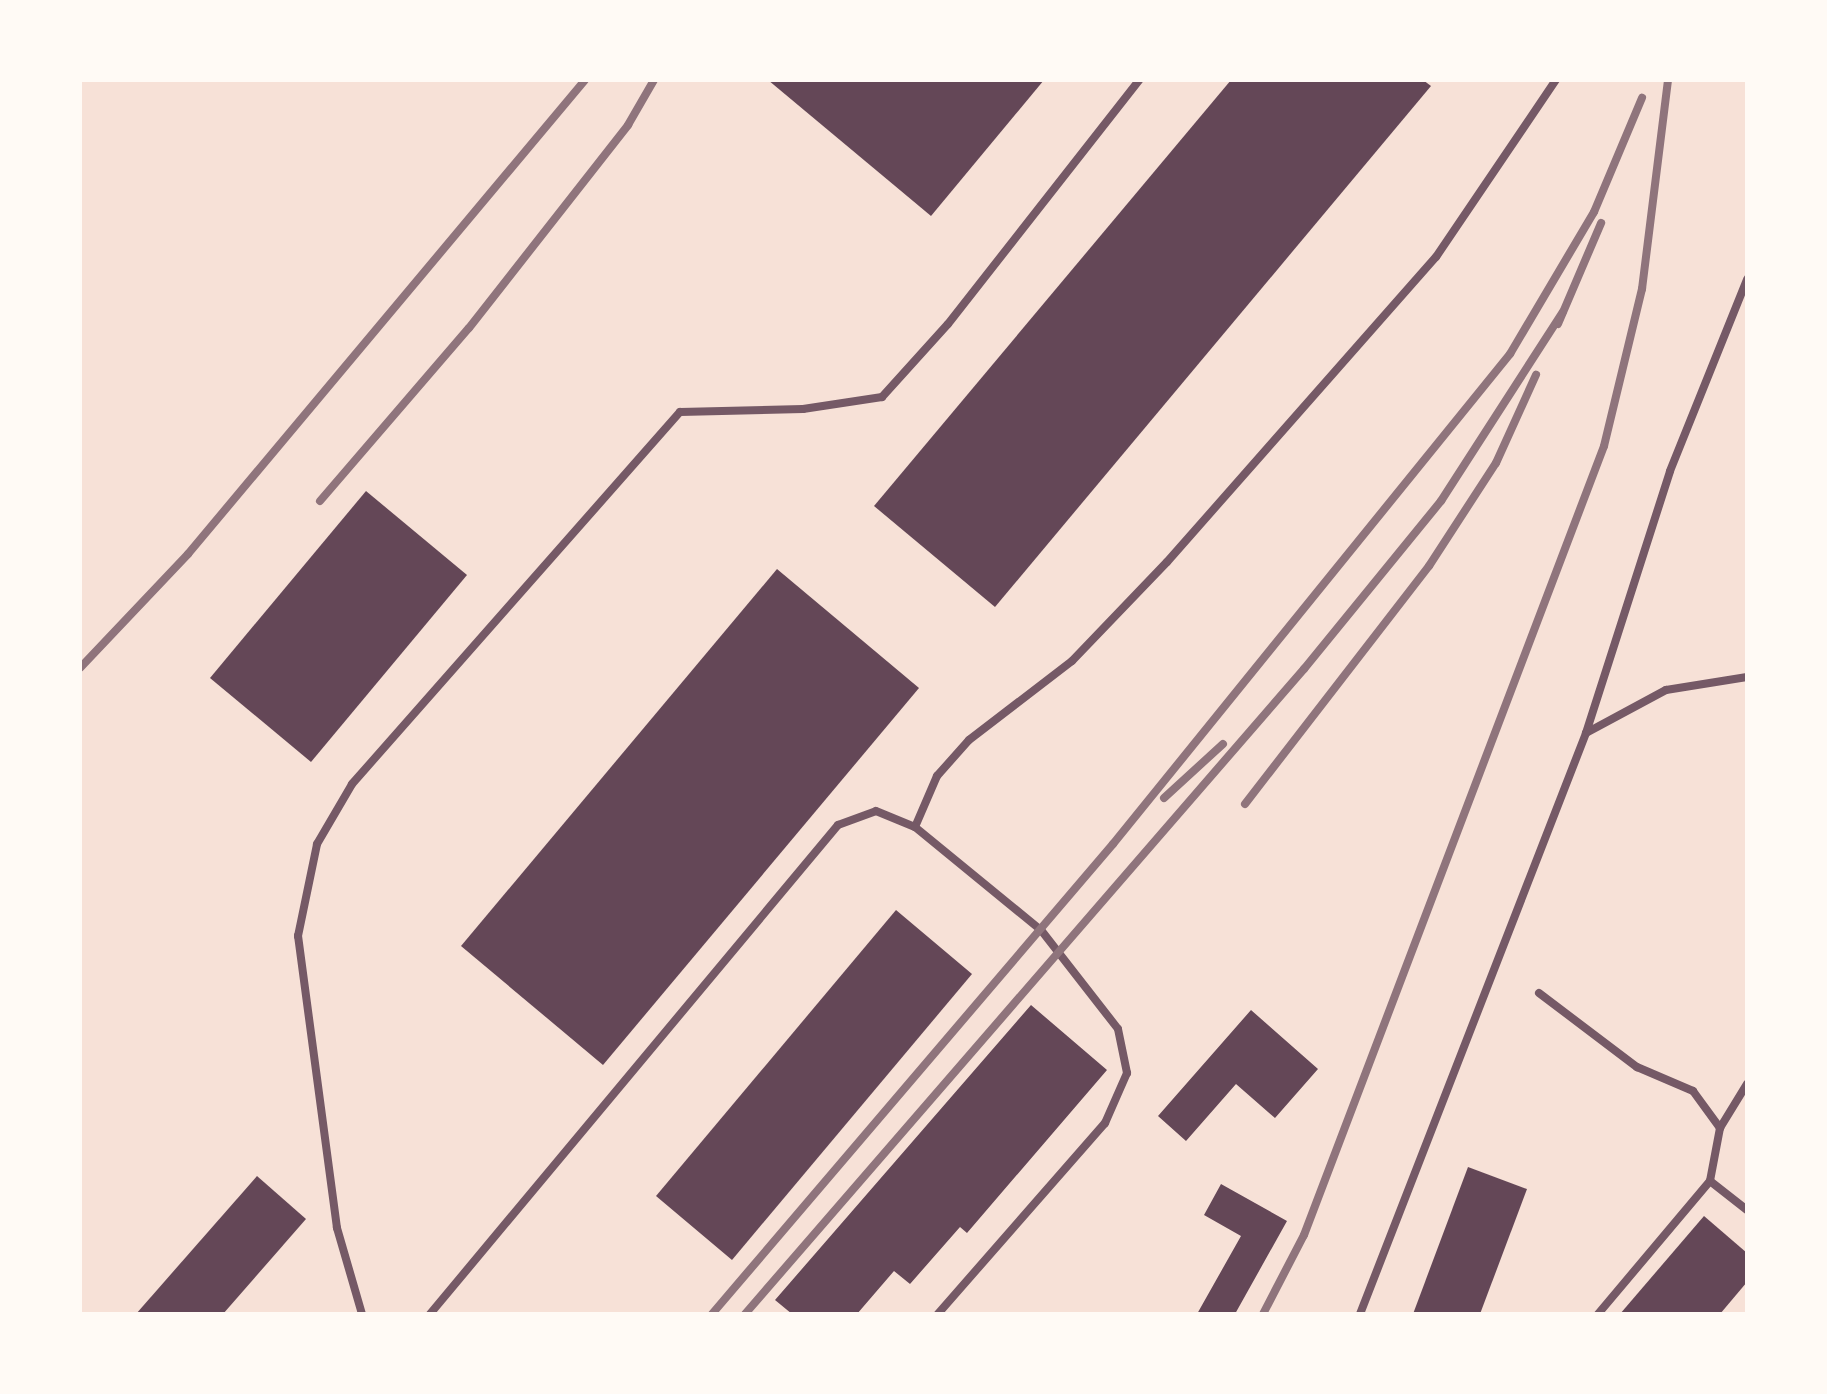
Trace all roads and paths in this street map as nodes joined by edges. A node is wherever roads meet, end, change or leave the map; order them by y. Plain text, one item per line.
1 (1139, 80) edge
2 (1556, 80) edge
3 (1747, 279) edge
4 (1747, 678) edge
5 (1586, 733) junction
6 (916, 827) junction
7 (1539, 993) dead end
8 (1747, 1084) edge
9 (1720, 1128) junction
10 (1710, 1181) junction
11 (1747, 1210) edge
12 (362, 1314) edge
13 (430, 1314) edge
14 (938, 1314) edge
15 (1360, 1314) edge
16 (1598, 1314) edge

1 - 12 lane
2 - 6 lane
3 - 5 lane
4 - 5 lane
5 - 15 lane
6 - 13 lane
6 - 14 lane
7 - 9 lane
8 - 9 lane
9 - 10 lane
10 - 11 lane
10 - 16 lane

